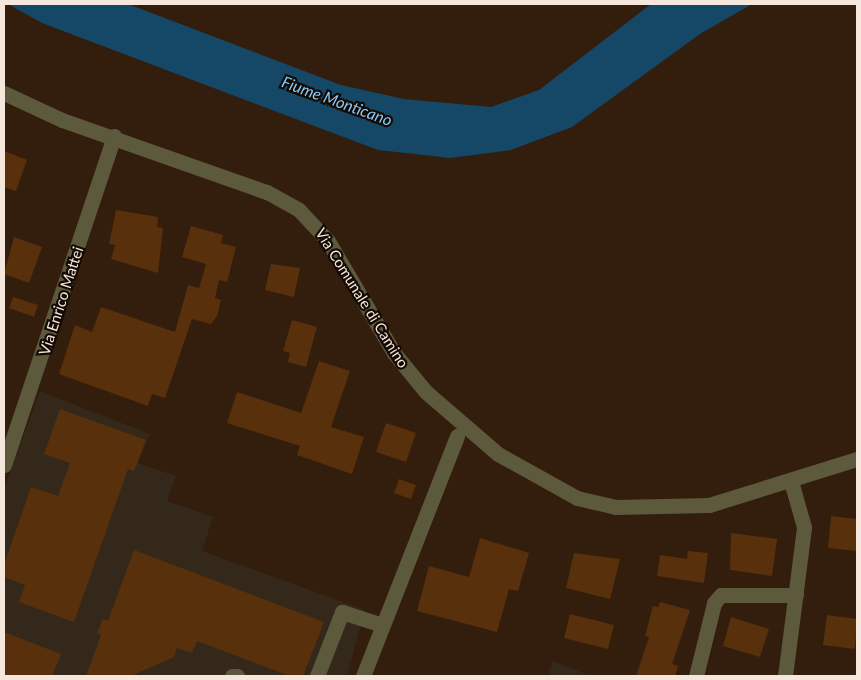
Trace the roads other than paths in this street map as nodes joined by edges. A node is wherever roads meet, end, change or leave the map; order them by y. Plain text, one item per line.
1 (4, 93) edge
2 (114, 136) junction
3 (457, 436) dead end
4 (857, 459) edge
5 (4, 465) edge
6 (791, 481) junction
7 (796, 595) junction
8 (382, 625) junction
9 (232, 676) edge
10 (237, 676) edge
11 (317, 676) edge
12 (363, 676) edge
13 (696, 676) edge
14 (785, 676) edge

1 - 2 street, Via Comunale di Camino
2 - 5 street, Via Enrico Mattei
2 - 6 street, Via Comunale di Camino
3 - 8 street
4 - 6 street, Via Comunale di Camino
6 - 7 street
7 - 13 street
7 - 14 street
8 - 11 street
8 - 12 street
9 - 10 street

